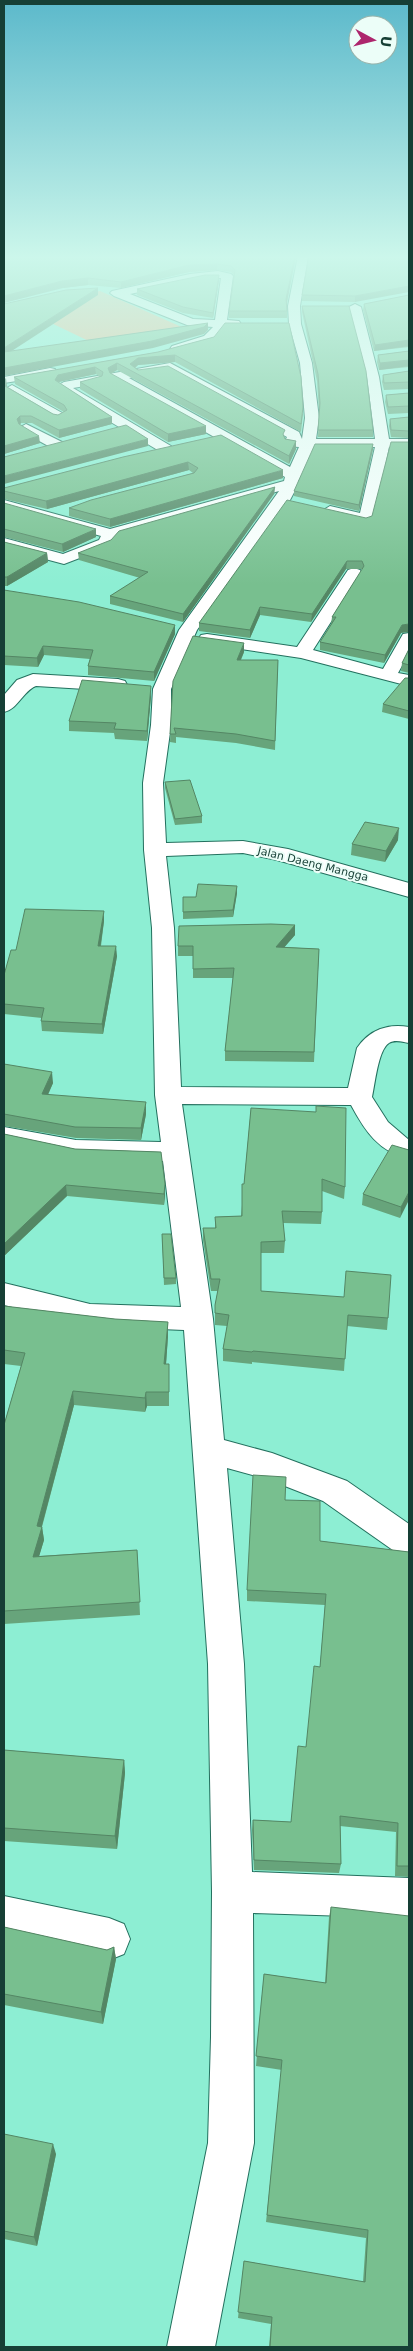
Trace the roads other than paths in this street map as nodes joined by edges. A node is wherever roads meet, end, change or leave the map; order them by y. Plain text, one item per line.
1 (306, 366) edge
2 (372, 366) edge
3 (63, 370) edge
4 (116, 376) junction
5 (7, 384) edge
6 (392, 396) edge
7 (375, 397) junction
8 (59, 417) edge
9 (127, 427) junction
10 (26, 428) edge
11 (111, 431) edge
12 (227, 438) junction
13 (75, 440) edge
14 (204, 440) edge
15 (301, 443) junction
16 (409, 443) edge
17 (383, 444) junction
18 (56, 445) junction
19 (38, 450) edge
20 (147, 454) edge
21 (214, 490) edge
22 (292, 491) junction
23 (231, 499) junction
24 (4, 504) edge
25 (70, 508) edge
26 (316, 508) edge
27 (45, 517) junction
28 (110, 534) junction
29 (4, 543) edge
30 (354, 573) edge
31 (181, 631) junction
32 (409, 638) edge
33 (302, 653) junction
34 (388, 675) junction
35 (409, 681) edge
36 (146, 687) junction
37 (4, 706) edge
38 (155, 850) junction
39 (409, 890) edge
40 (409, 1035) edge
41 (168, 1095) junction
42 (358, 1097) junction
43 (4, 1136) edge
44 (409, 1150) edge
45 (176, 1152) junction
46 (4, 1294) edge
47 (198, 1319) junction
48 (207, 1449) junction
49 (409, 1543) edge
50 (232, 1892) junction
51 (409, 1898) edge
52 (4, 1916) edge
53 (109, 1939) dead end
54 (191, 2347) edge

1 - 15 street
2 - 7 street
3 - 5 street
4 - 9 street
4 - 12 street
4 - 15 street
5 - 8 street
6 - 7 street
7 - 17 street
9 - 11 street
9 - 20 street
10 - 18 street
12 - 14 street
12 - 15 street
12 - 22 street
13 - 18 street
15 - 17 street
15 - 22 street
16 - 17 street
17 - 26 street
18 - 19 street
21 - 23 street
22 - 23 street
22 - 31 street
23 - 28 street
24 - 27 street
25 - 27 street
27 - 28 street
28 - 29 street
30 - 33 street
31 - 33 street
31 - 36 street
32 - 34 street
33 - 34 street
34 - 35 street
36 - 37 street
36 - 38 street
38 - 39 street, Jalan Daeng Mangga
38 - 41 street
40 - 42 street
41 - 42 street
41 - 45 street
42 - 44 street
43 - 45 street
45 - 47 street
46 - 47 street
47 - 48 street
48 - 49 street
48 - 50 street
50 - 51 street
50 - 54 street
52 - 53 street

